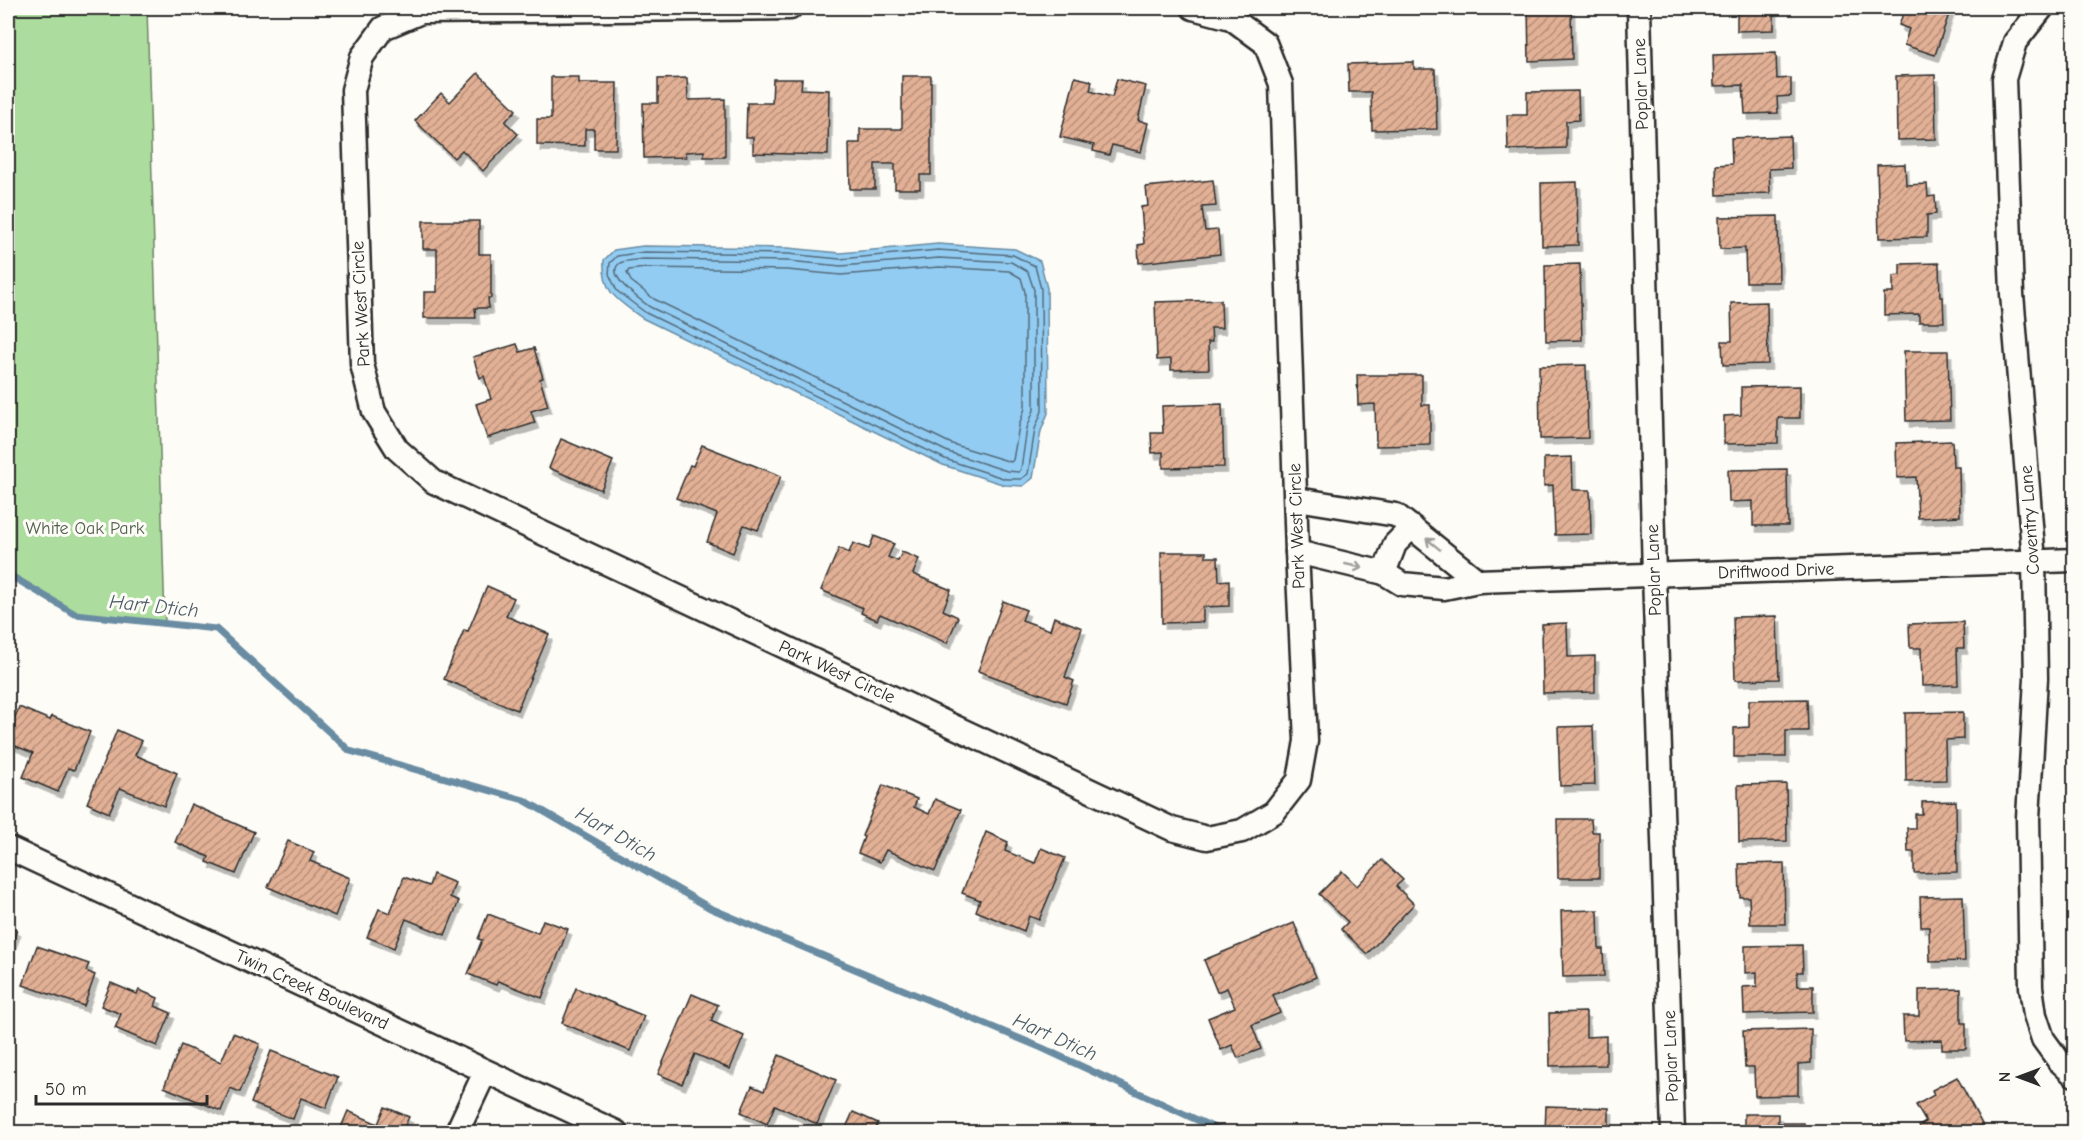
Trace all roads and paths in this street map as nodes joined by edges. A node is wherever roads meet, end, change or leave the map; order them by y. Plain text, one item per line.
1 (790, 8) edge
2 (1193, 8) edge
3 (1639, 8) edge
4 (2040, 9) edge
5 (1297, 499) junction
6 (1412, 527) junction
7 (1298, 552) junction
8 (2074, 560) edge
9 (2034, 561) junction
10 (1384, 573) junction
11 (1654, 575) junction
12 (1478, 581) junction
13 (8, 848) edge
14 (485, 1072) junction
15 (2074, 1074) edge
16 (457, 1132) edge
17 (616, 1132) edge
18 (1673, 1132) edge

1 - 7 street, Park West Circle
2 - 5 street, Park West Circle
3 - 11 street, Poplar Lane
4 - 9 street, Coventry Lane
5 - 6 street
5 - 7 street, Park West Circle
6 - 10 street
12 -> 6 street
7 -> 10 street, Driftwood Drive
8 - 9 street, Driftwood Drive
9 - 11 street, Driftwood Drive
9 - 15 street, Coventry Lane
10 - 12 street, Driftwood Drive
11 - 12 street, Driftwood Drive
11 - 18 street, Poplar Lane
13 - 14 street, Twin Creek Boulevard
14 - 16 street
14 - 17 street, Twin Creek Boulevard

